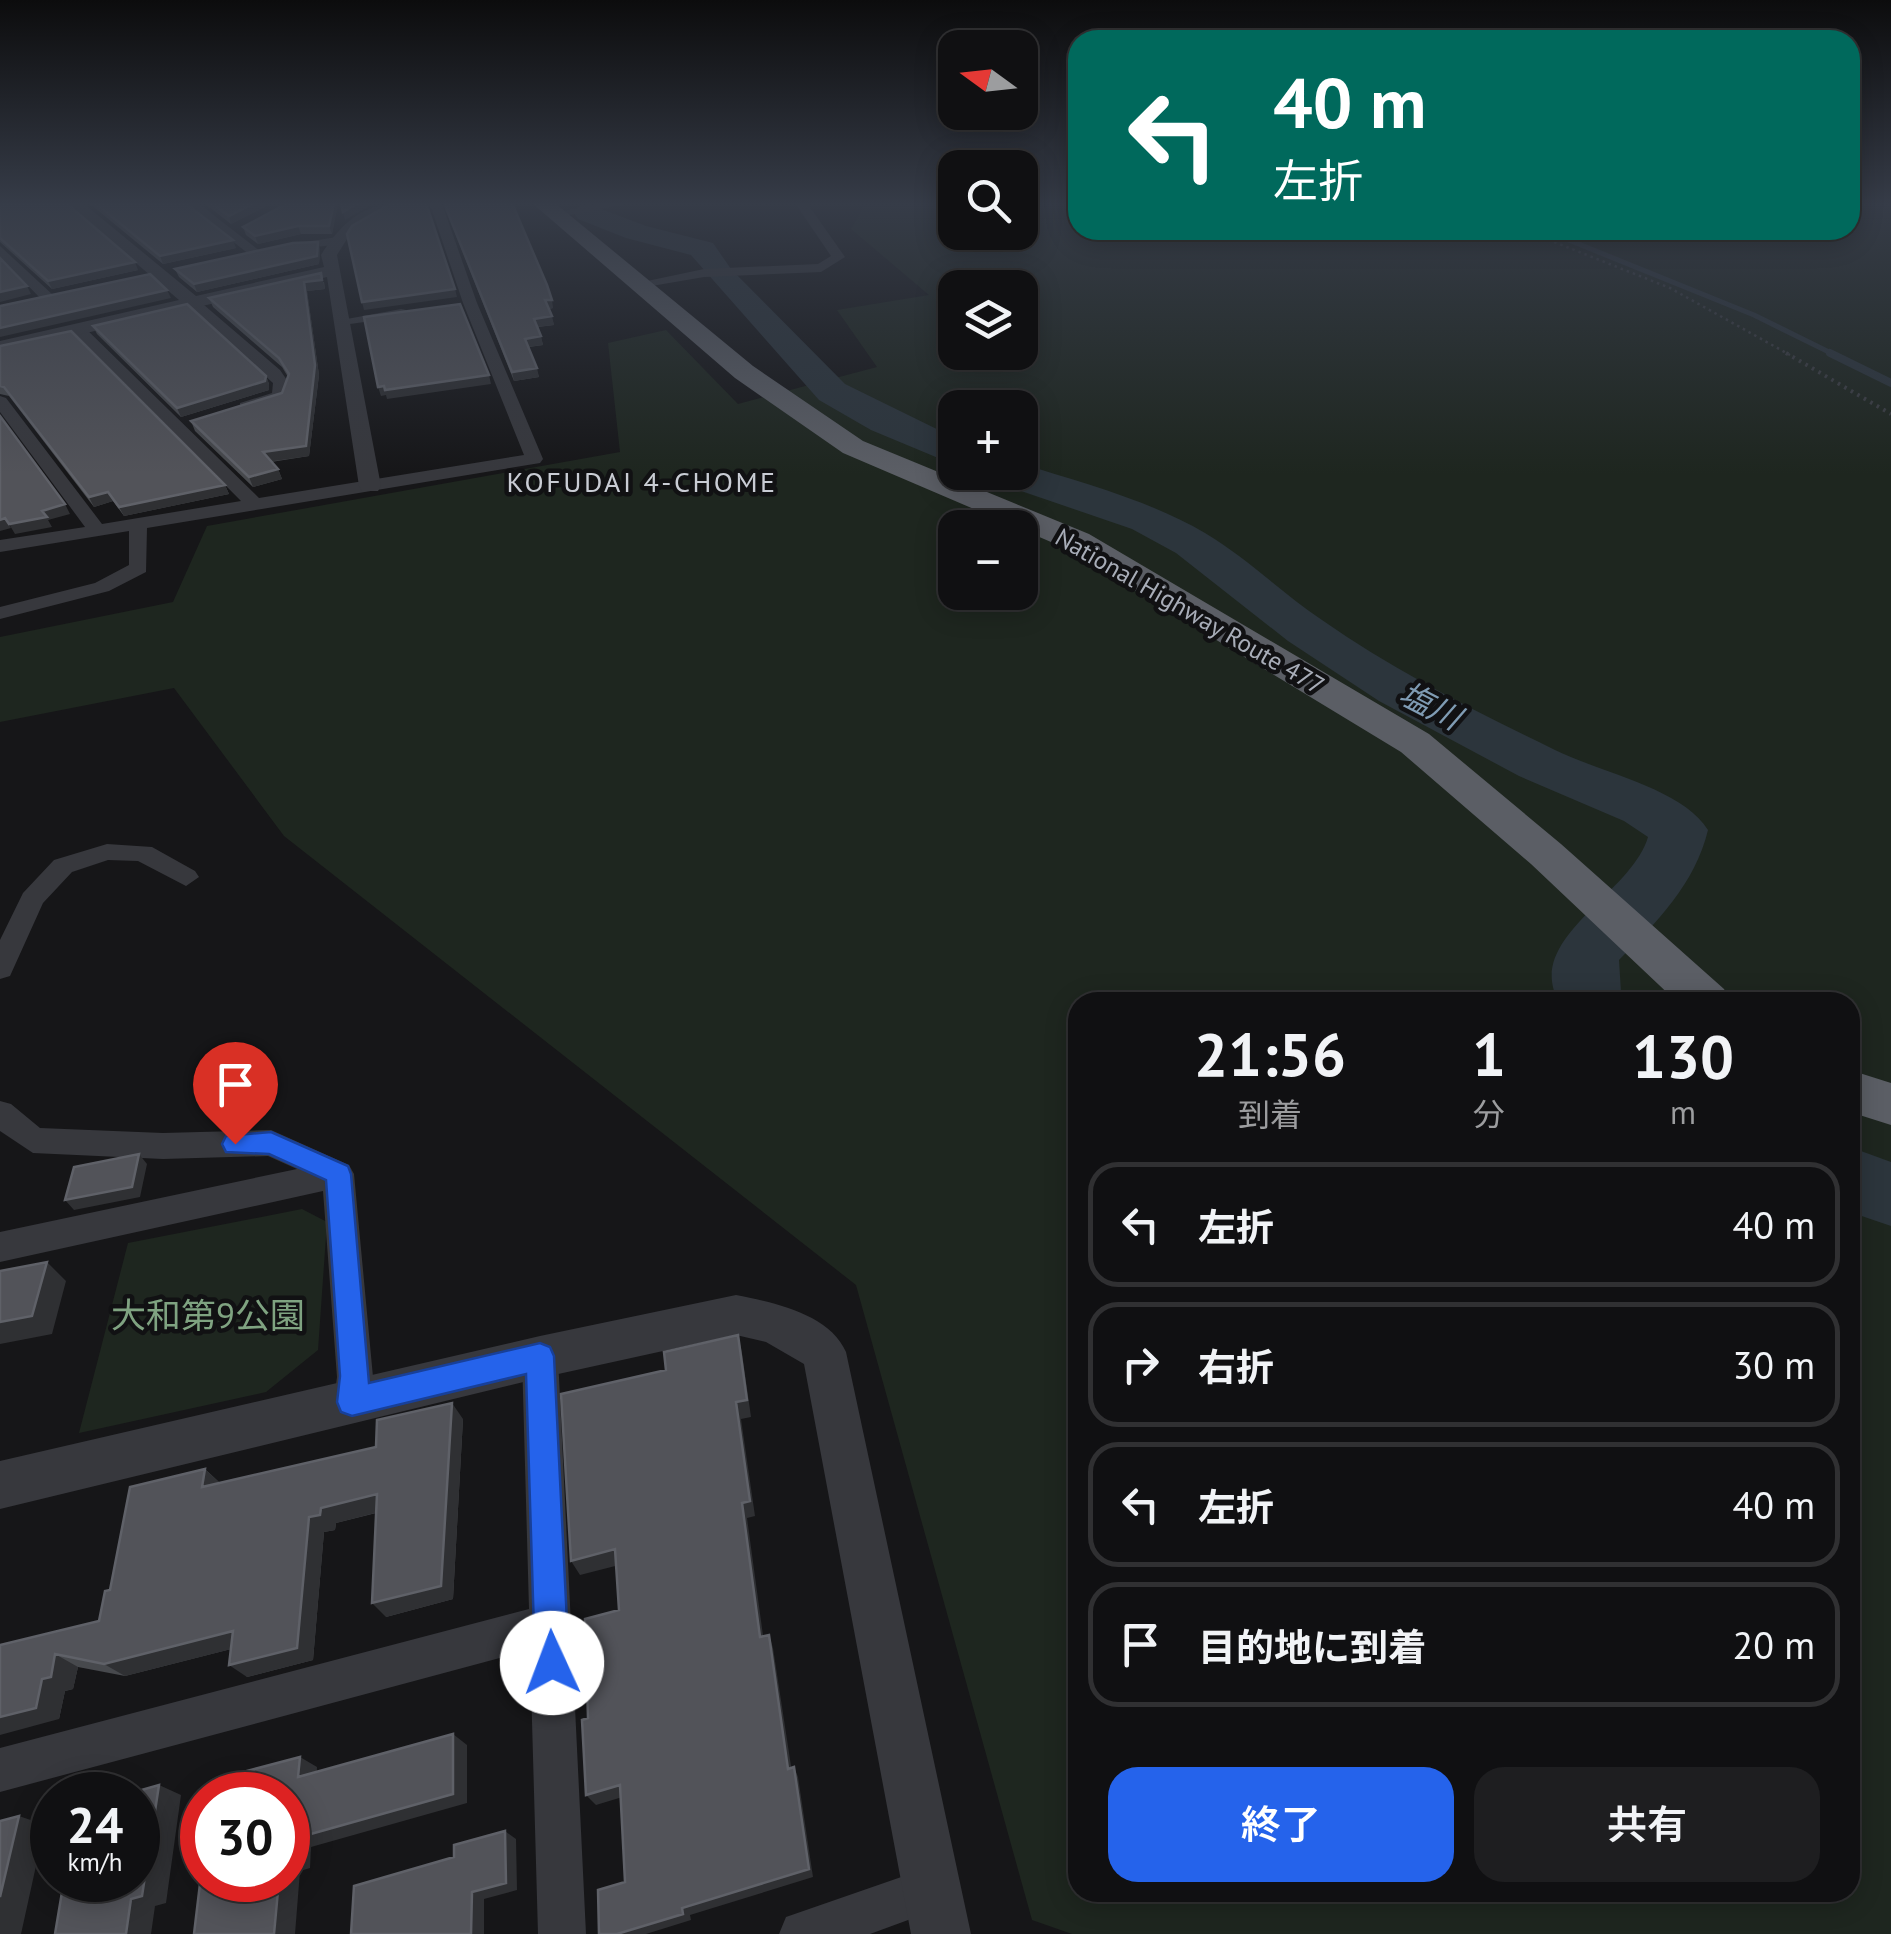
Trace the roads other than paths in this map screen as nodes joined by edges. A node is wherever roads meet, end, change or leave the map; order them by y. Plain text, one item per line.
1 (43, 293) edge
2 (181, 293) edge
3 (231, 293) edge
4 (339, 293) edge
5 (458, 293) edge
6 (651, 293) edge
7 (65, 294) edge
8 (48, 298) junction
9 (32, 301) edge
10 (192, 302) junction
11 (415, 311) edge
12 (344, 321) junction
13 (78, 329) junction
14 (0, 348) edge
15 (0, 401) edge
16 (229, 412) edge
17 (370, 486) junction
18 (254, 504) junction
19 (138, 524) junction
20 (97, 530) junction
21 (0, 546) edge
22 (0, 614) edge
23 (186, 877) dead end
24 (0, 968) edge
25 (1696, 992) edge
26 (1860, 1094) edge
27 (1891, 1104) edge
28 (0, 1113) edge
29 (338, 1174) junction
30 (0, 1247) edge
31 (540, 1356) junction
32 (352, 1402) junction
33 (0, 1485) edge
34 (550, 1624) junction
35 (0, 1770) edge
36 (937, 1912) edge
37 (562, 1934) edge
38 (803, 1934) edge

1 - 8 street
2 - 10 street
3 - 10 street
4 - 12 street
5 - 17 street
6 - 25 highway, National Highway Route 477
7 - 8 street
8 - 9 street
10 - 13 street
10 - 16 street
11 - 12 street
12 - 17 street
13 - 14 street
13 - 18 street
15 - 20 street
17 - 18 street
18 - 19 street
19 - 20 street
19 - 22 street
20 - 21 street
23 - 24 street
26 - 27 highway
28 - 29 street
29 - 30 street
29 - 32 street
31 - 32 street
31 - 34 street
31 - 36 street
32 - 33 street
34 - 35 street
34 - 37 street
36 - 38 street

